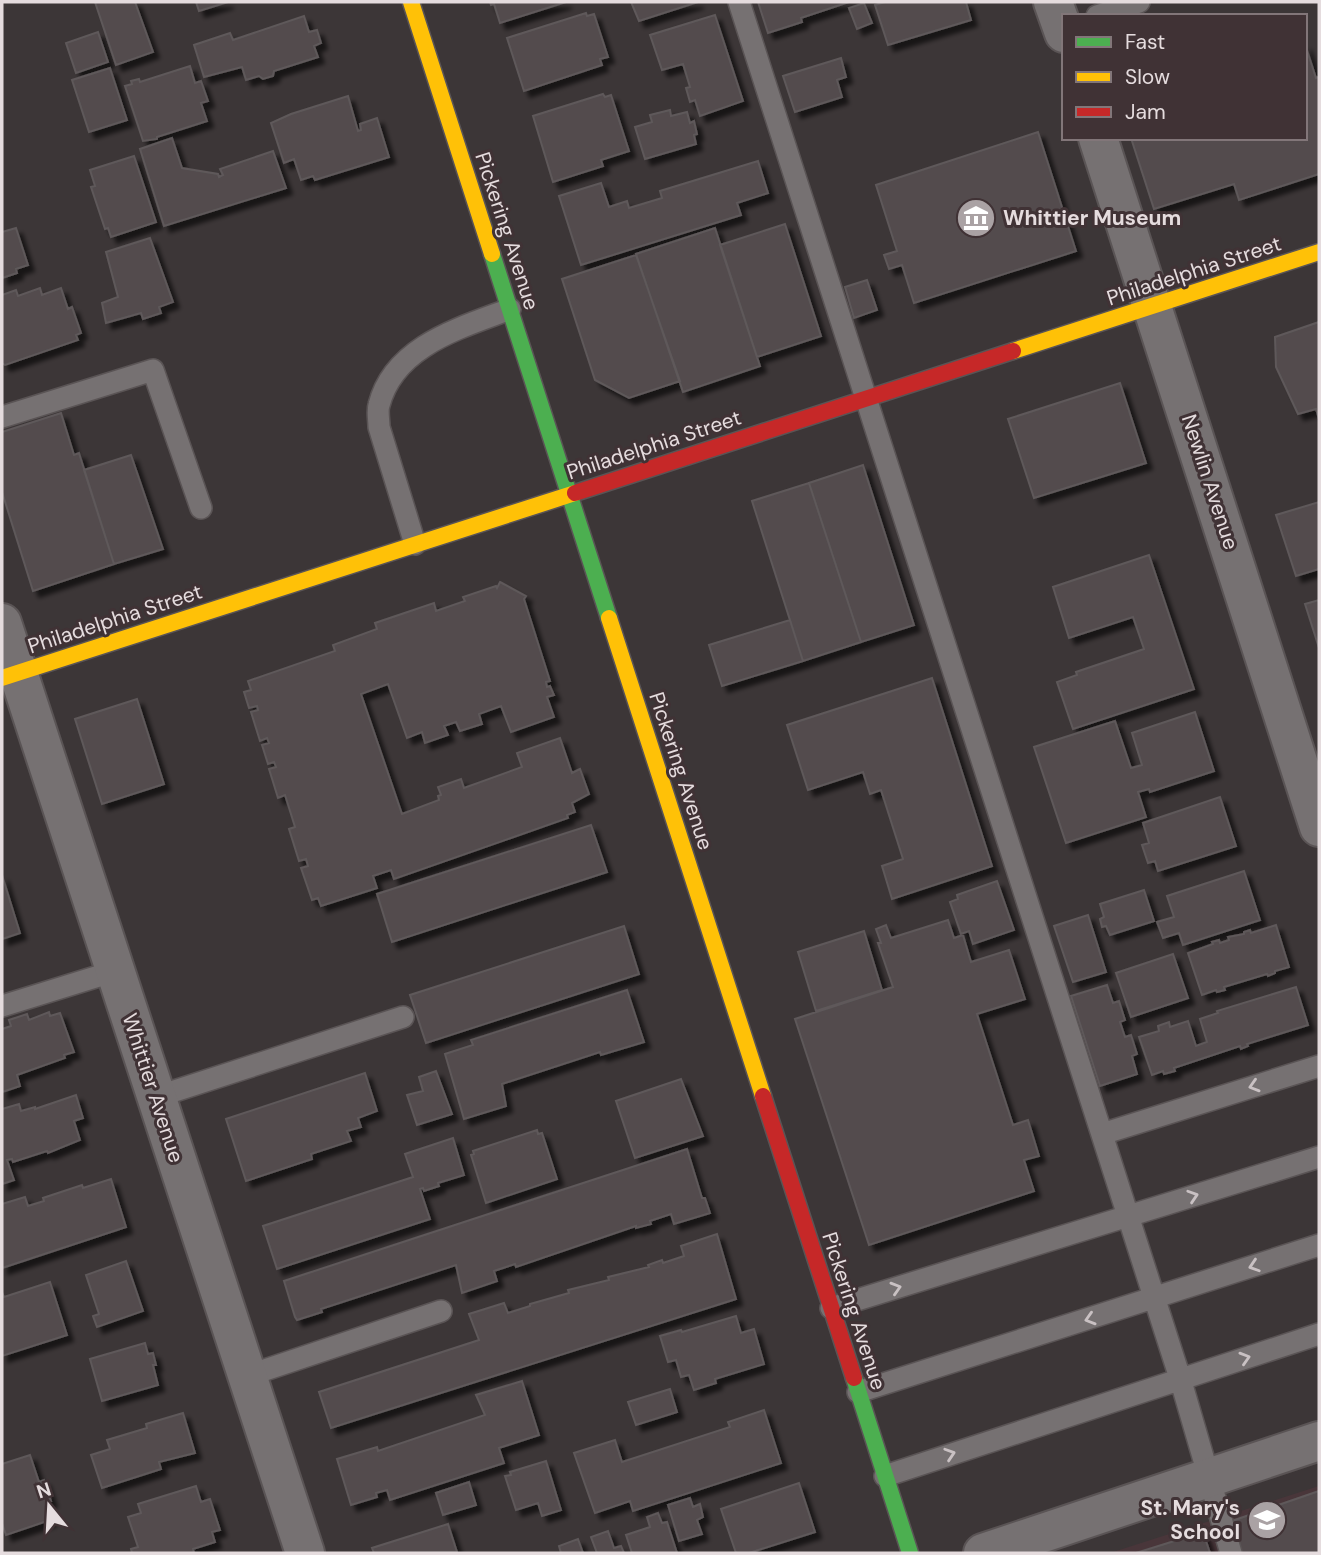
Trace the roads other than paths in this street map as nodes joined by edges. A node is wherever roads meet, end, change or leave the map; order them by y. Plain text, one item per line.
1 (411, 2) edge
2 (740, 2) edge
3 (1139, 2) edge
4 (1094, 14) edge
5 (1099, 140) edge
6 (1319, 252) edge
7 (1153, 306) junction
8 (510, 309) junction
9 (866, 398) junction
10 (2, 417) edge
11 (570, 494) junction
12 (201, 508) dead end
13 (415, 544) junction
14 (2, 623) edge
15 (10, 675) edge
16 (1319, 827) edge
17 (115, 971) junction
18 (2, 1006) edge
19 (403, 1017) dead end
20 (1319, 1066) edge
21 (156, 1097) junction
22 (1102, 1134) junction
23 (1319, 1157) edge
24 (1128, 1217) junction
25 (1319, 1244) edge
26 (1155, 1298) junction
27 (831, 1308) junction
28 (441, 1311) dead end
29 (1319, 1335) edge
30 (247, 1376) junction
31 (1180, 1378) junction
32 (858, 1392) junction
33 (1319, 1441) edge
34 (885, 1476) junction
35 (1209, 1477) junction
36 (305, 1553) edge
37 (910, 1553) edge
38 (983, 1553) edge
39 (1231, 1553) edge

1 - 8 street, Pickering Avenue
2 - 9 lane
3 - 4 lane
5 - 7 street, Newlin Avenue
6 - 7 street, Philadelphia Street
7 - 9 street, Philadelphia Street
7 - 16 street, Newlin Avenue
8 - 11 street, Pickering Avenue
8 - 13 lane
9 - 11 street, Philadelphia Street
9 - 22 lane
10 - 12 lane
11 - 13 street, Philadelphia Street
11 - 27 street, Pickering Avenue
13 - 15 street, Philadelphia Street
14 - 15 street, Whittier Avenue
15 - 17 street, Whittier Avenue
17 - 18 lane
17 - 21 street, Whittier Avenue
19 - 21 lane
20 -> 22 lane
21 - 30 street, Whittier Avenue
22 - 24 lane
24 -> 23 lane
24 - 26 lane
27 -> 24 lane
25 -> 26 lane
26 - 31 lane
26 -> 32 lane
27 - 32 street, Pickering Avenue
28 - 30 lane
31 -> 29 lane
30 - 36 street, Whittier Avenue
34 -> 31 lane
31 - 35 lane
32 - 34 street, Pickering Avenue
33 - 35 street
34 - 37 street, Pickering Avenue
35 - 38 street
35 - 39 lane

